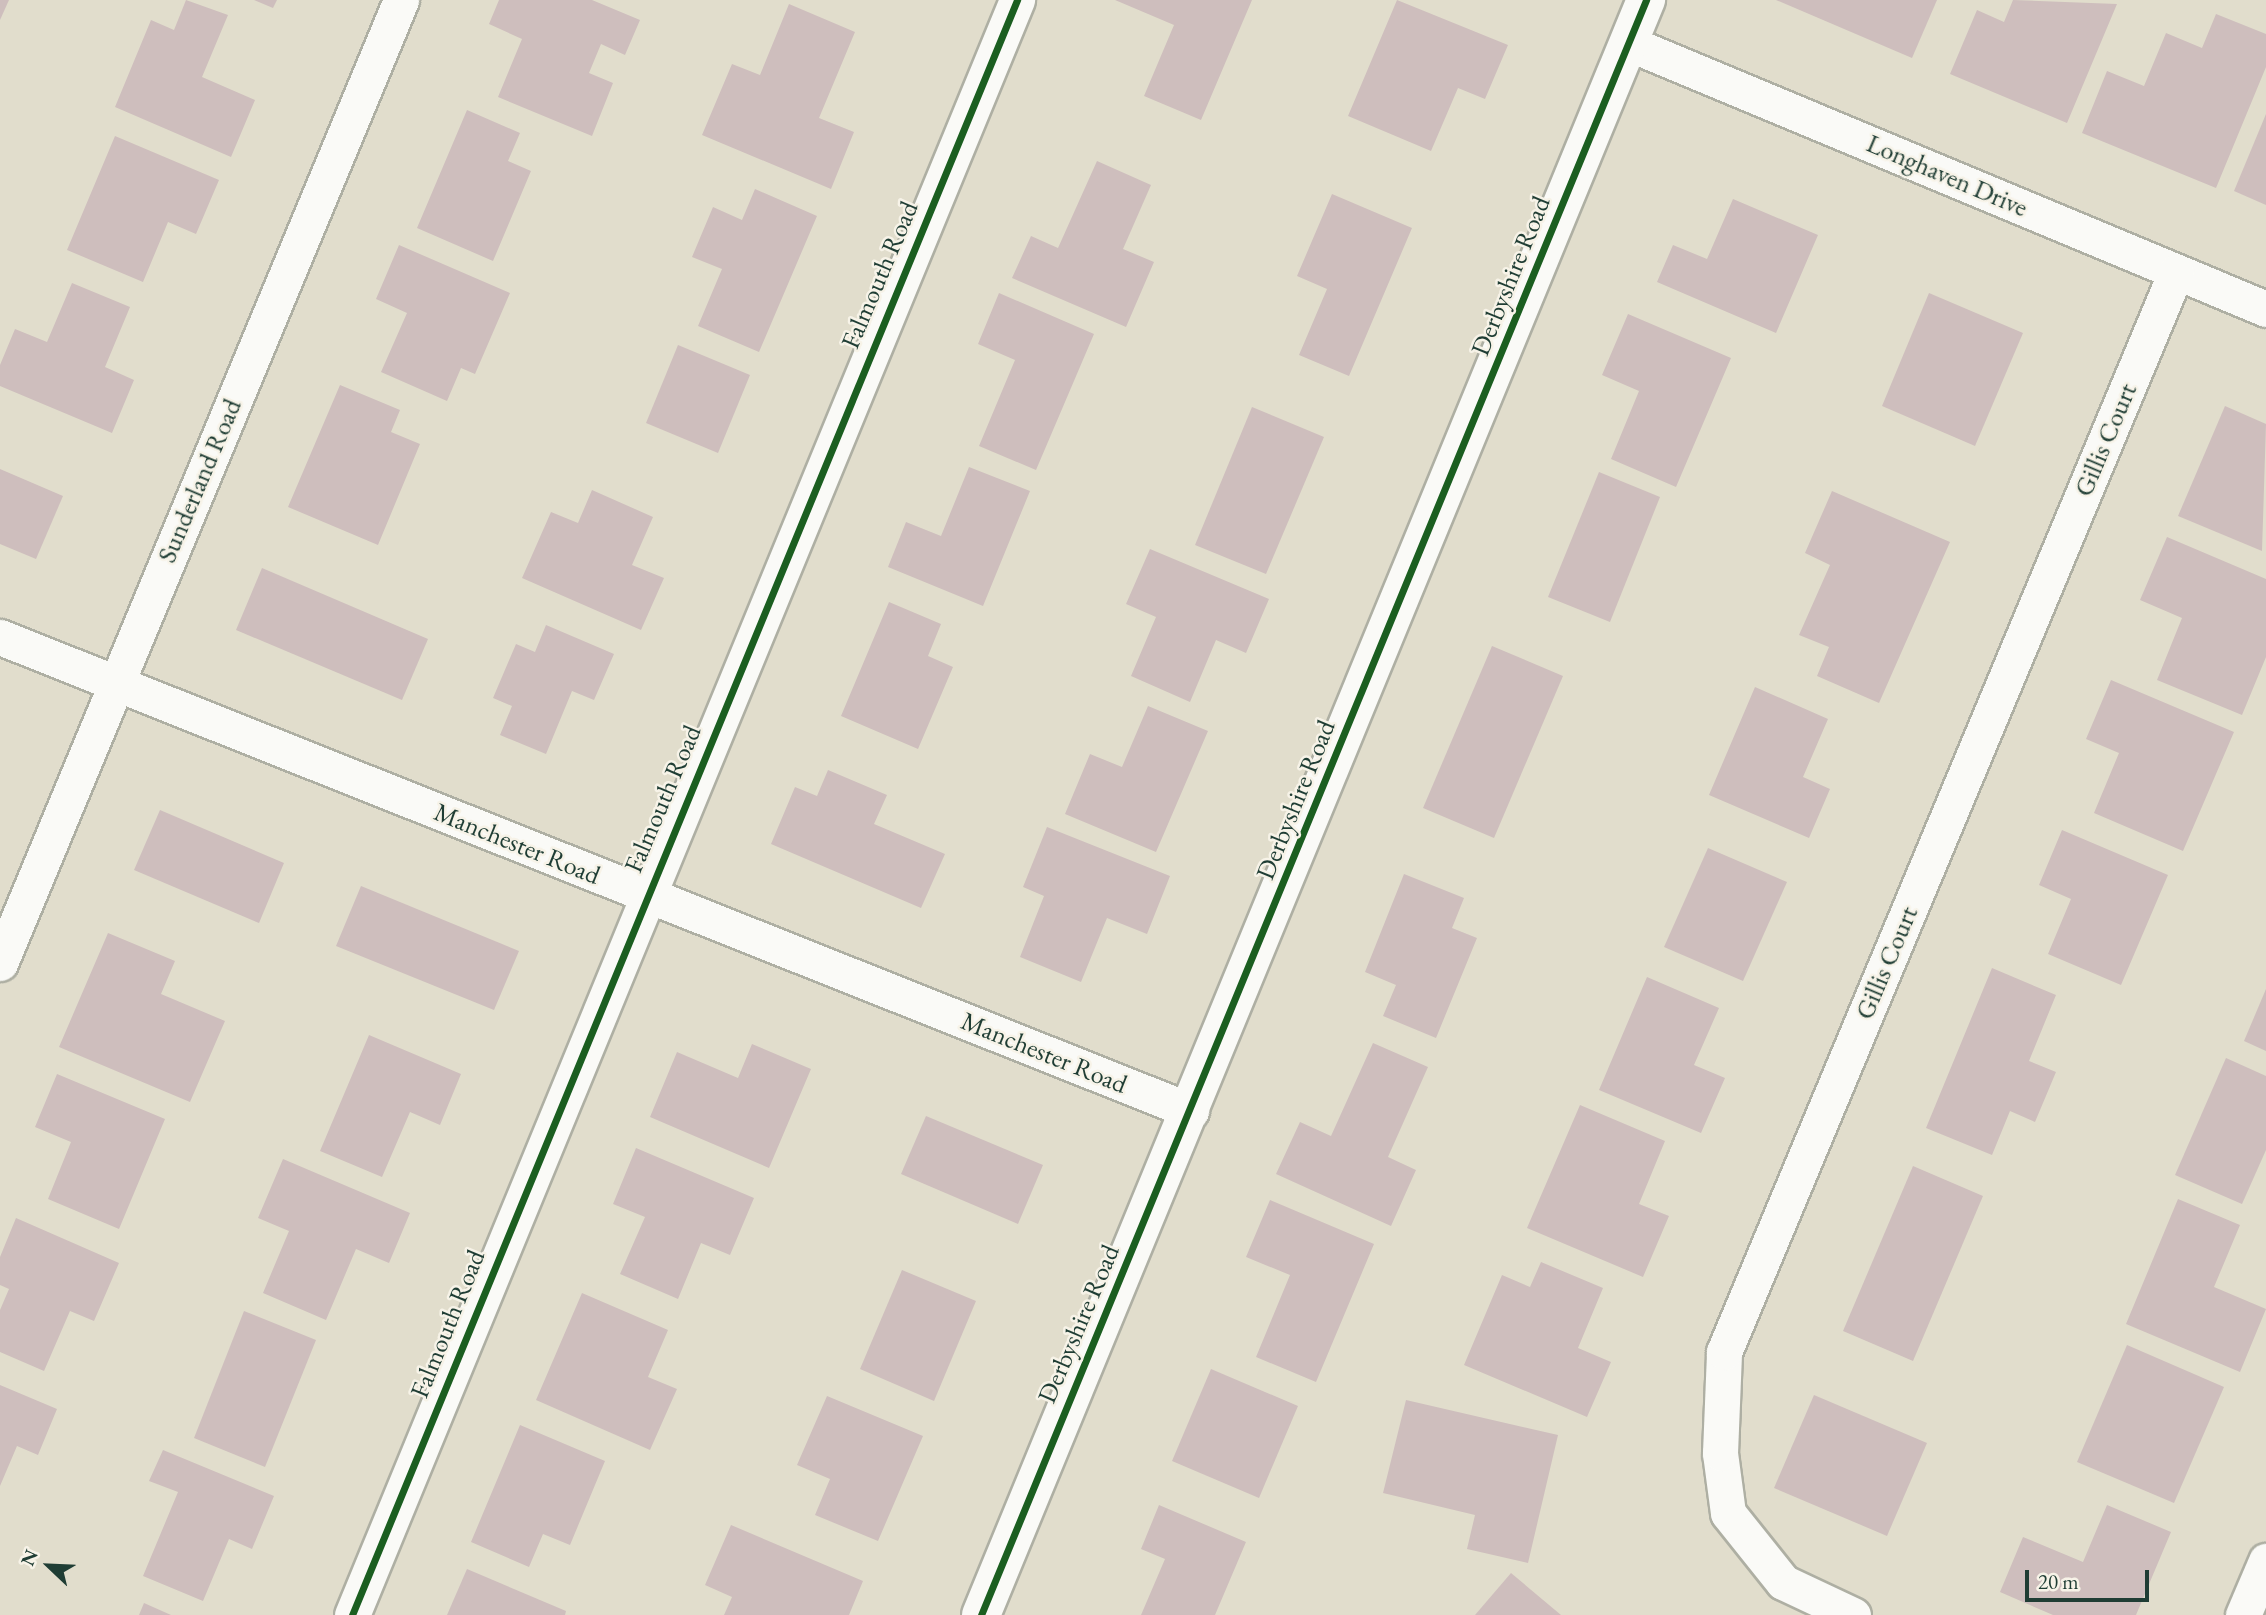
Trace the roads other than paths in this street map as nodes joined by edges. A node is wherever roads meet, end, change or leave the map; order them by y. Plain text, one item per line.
1 (401, 0) edge
2 (1017, 0) edge
3 (1646, 0) edge
4 (1628, 43) junction
5 (2176, 272) junction
6 (2266, 309) edge
7 (0, 637) edge
8 (115, 684) junction
9 (646, 895) junction
10 (0, 963) edge
11 (1191, 1111) junction
12 (2266, 1561) edge
13 (352, 1615) edge
14 (981, 1615) edge
15 (1853, 1615) edge
16 (2243, 1615) edge

1 - 8 street, Sunderland Road
2 - 9 street, Falmouth Road
3 - 4 street, Derbyshire Road
4 - 5 street, Longhaven Drive
4 - 11 street, Derbyshire Road
5 - 6 street, Longhaven Drive
5 - 15 street, Gillis Court
7 - 8 street, Manchester Road
8 - 9 street, Manchester Road
8 - 10 street, Sunderland Road
9 - 11 street, Manchester Road
9 - 13 street, Falmouth Road
11 - 14 street, Derbyshire Road
12 - 16 street

